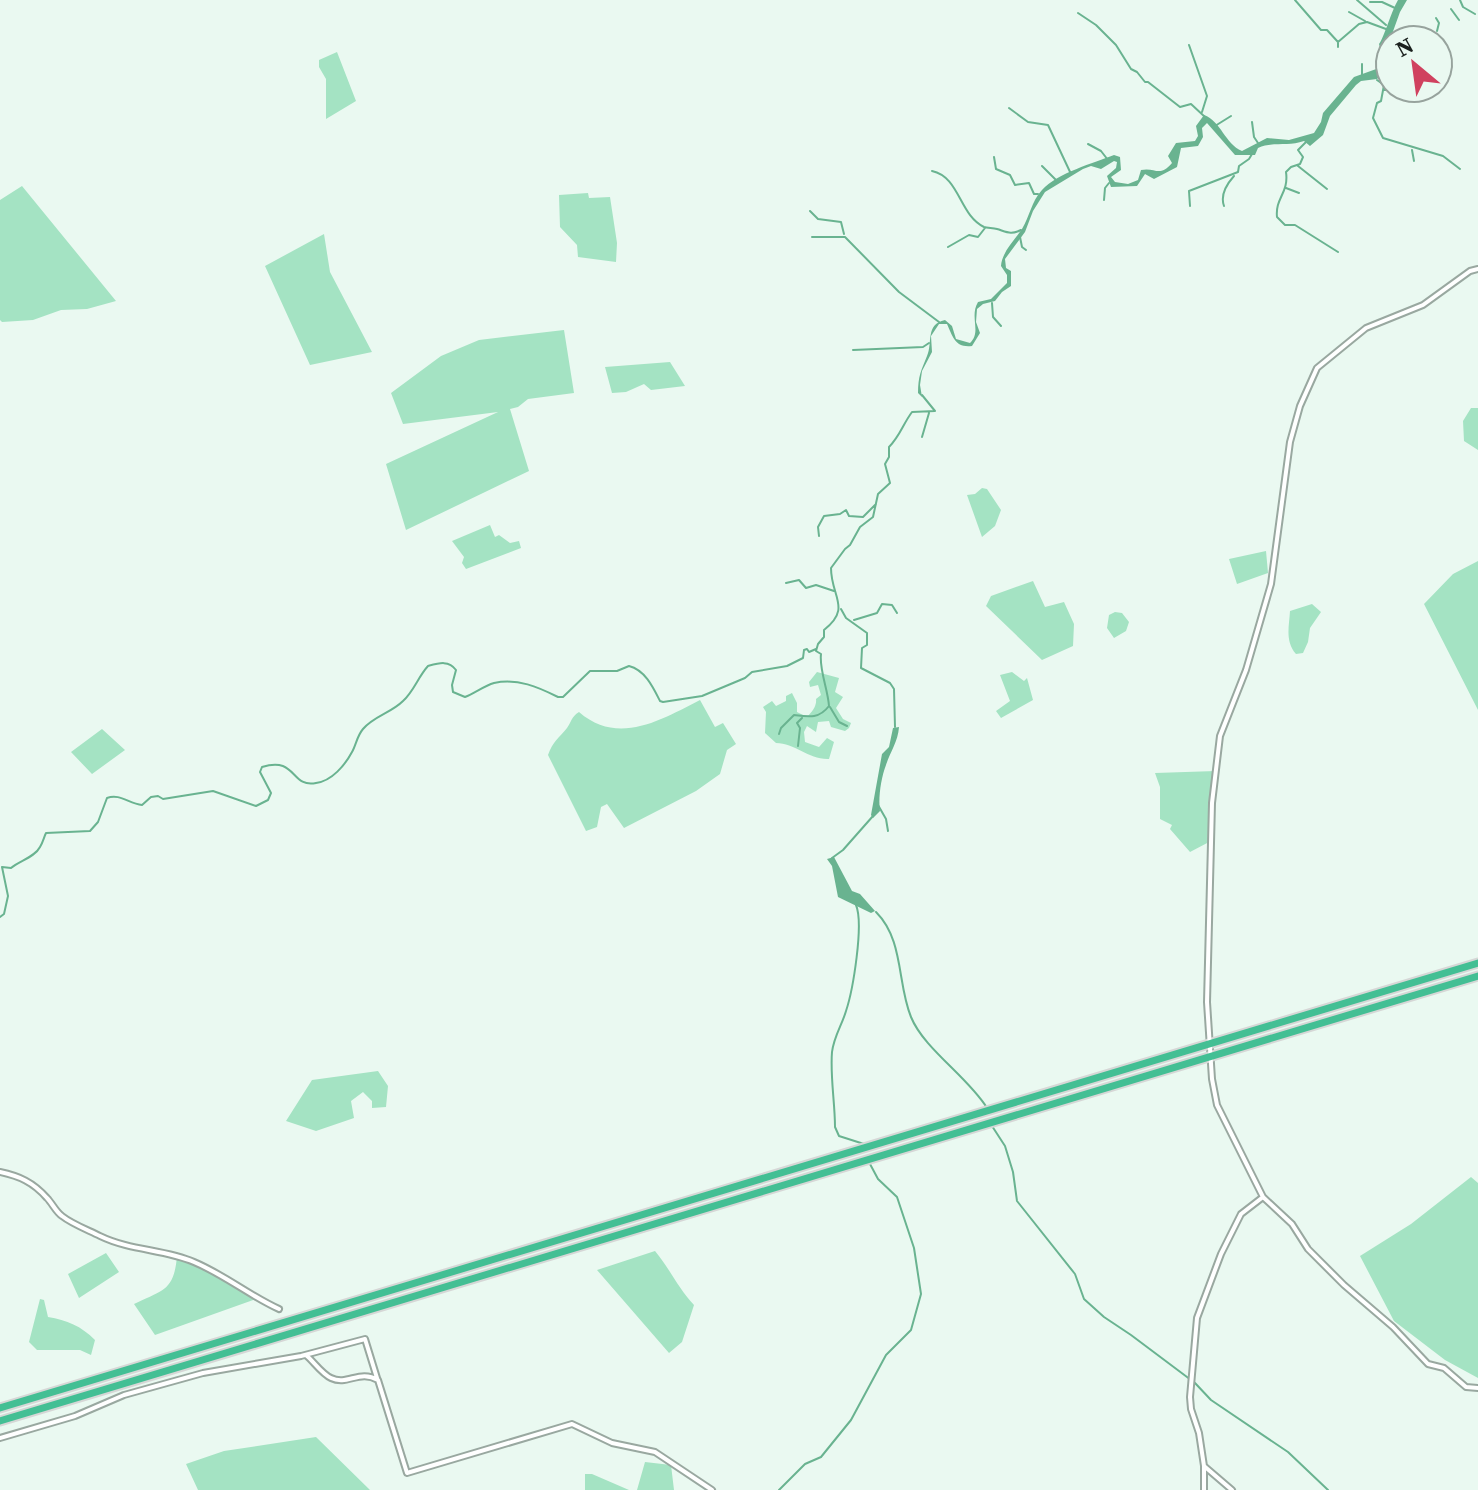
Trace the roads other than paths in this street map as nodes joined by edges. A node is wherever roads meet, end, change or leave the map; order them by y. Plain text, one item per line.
1 (1478, 269) edge
2 (1478, 963) edge
3 (1478, 976) edge
4 (1211, 1057) junction
5 (0, 1172) edge
6 (1263, 1197) junction
7 (279, 1309) dead end
8 (306, 1355) junction
9 (378, 1380) junction
10 (1478, 1388) edge
11 (0, 1408) edge
12 (0, 1421) edge
13 (0, 1438) edge
14 (1204, 1466) junction
15 (712, 1490) edge
16 (1204, 1490) edge
17 (1232, 1490) edge

1 - 4 street
2 - 11 highway
3 - 4 highway
4 - 6 street
4 - 12 highway
5 - 7 street
6 - 10 street
6 - 14 street
8 - 9 street
8 - 9 street
8 - 13 street
9 - 15 street
14 - 16 street
14 - 17 street

